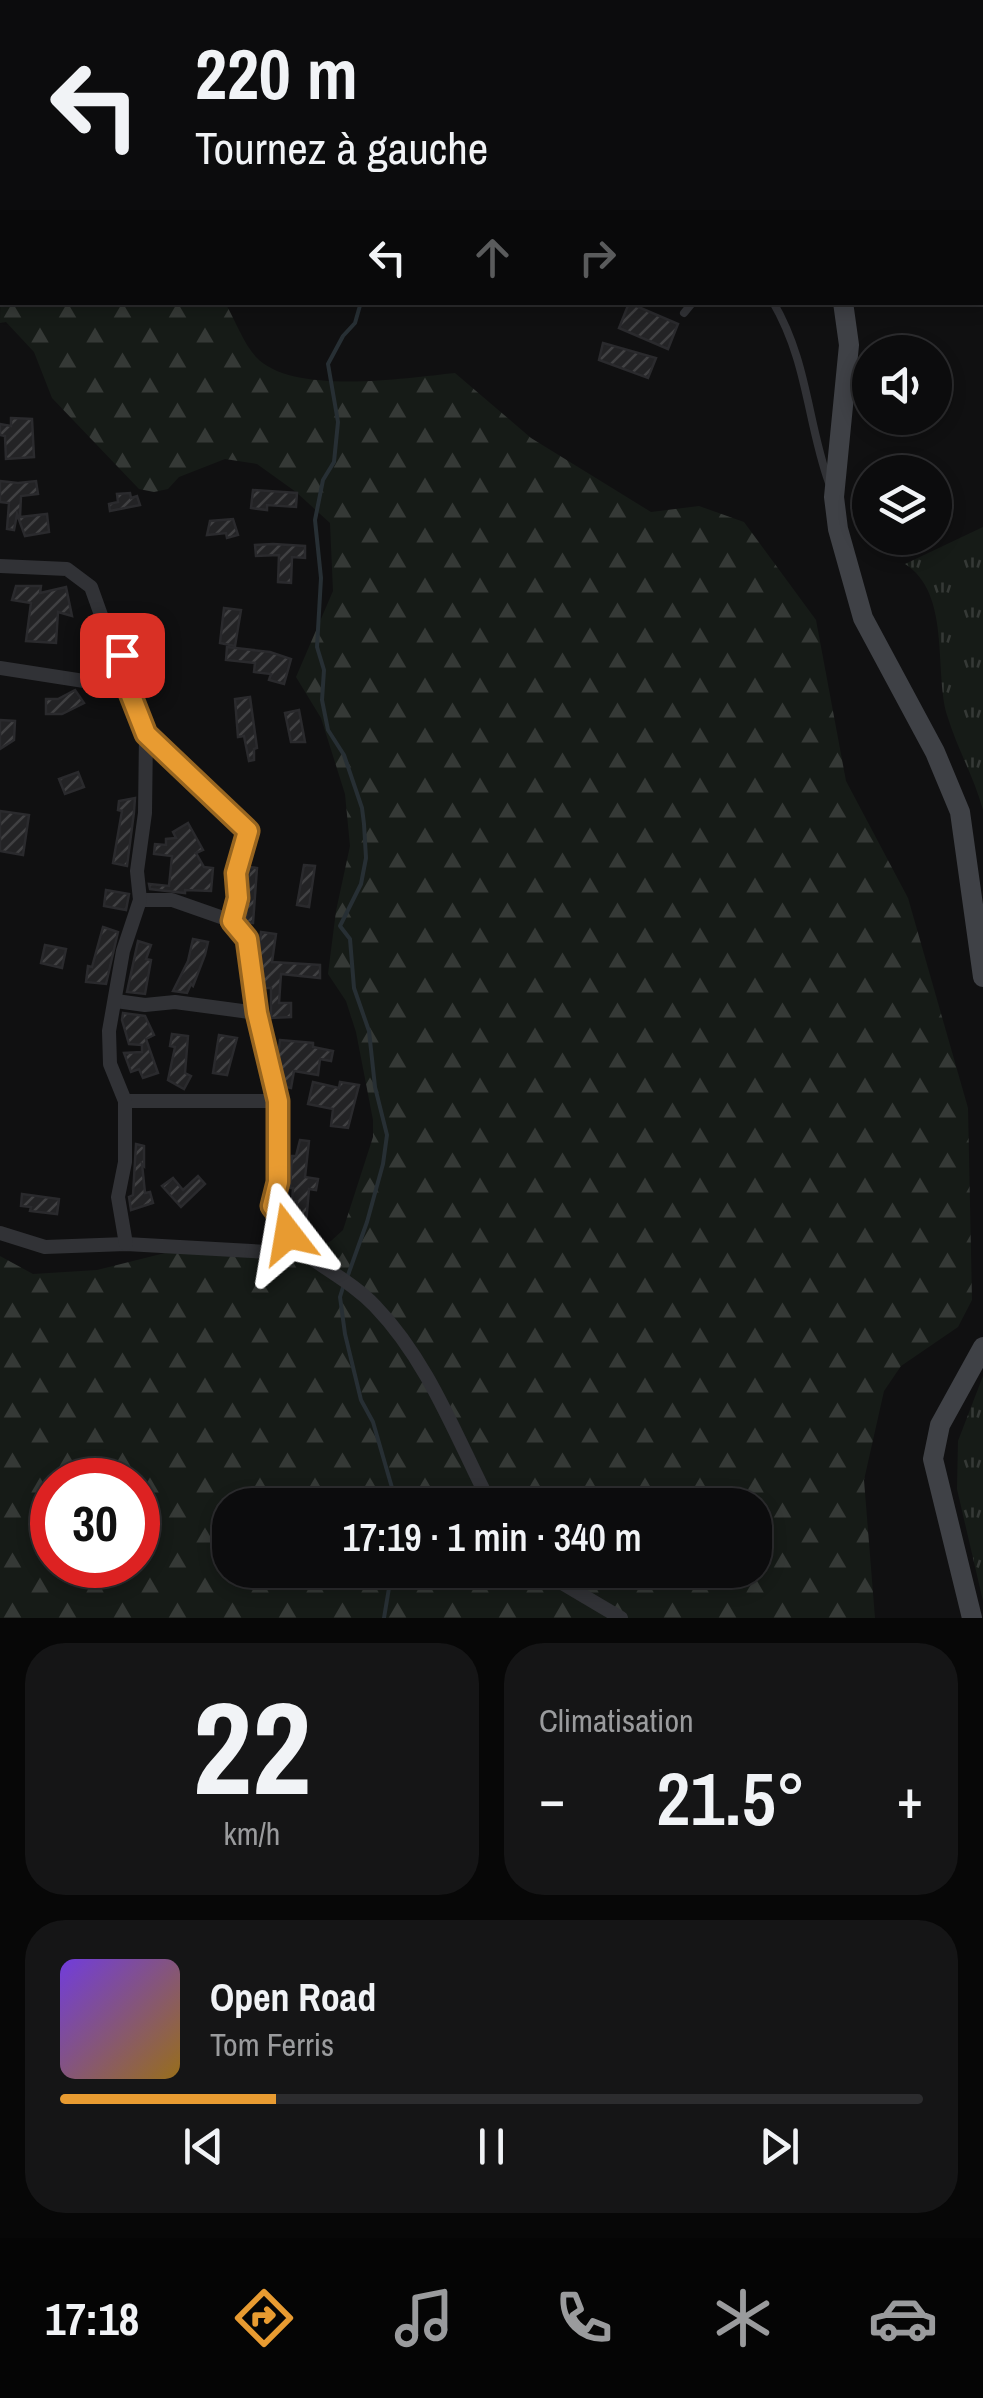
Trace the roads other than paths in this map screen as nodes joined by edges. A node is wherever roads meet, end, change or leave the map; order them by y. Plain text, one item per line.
1 (691, 305) edge
2 (775, 305) edge
3 (843, 305) edge
4 (684, 313) dead end
5 (834, 498) junction
6 (0, 566) edge
7 (0, 668) edge
8 (128, 688) junction
9 (146, 734) junction
10 (140, 900) junction
11 (232, 921) junction
12 (983, 977) edge
13 (116, 1001) junction
14 (257, 1013) junction
15 (126, 1101) junction
16 (278, 1101) junction
17 (0, 1234) edge
18 (126, 1244) junction
19 (305, 1254) junction
20 (983, 1347) edge
21 (483, 1488) edge
22 (570, 1588) edge
23 (621, 1618) edge
24 (972, 1618) edge

1 - 4 lane
2 - 5 lane
3 - 5 street
5 - 12 street
6 - 8 street
7 - 8 street
8 - 9 street
9 - 10 street
9 - 11 street
10 - 11 street
10 - 13 street
11 - 14 street
13 - 14 street
13 - 15 street
14 - 16 street
15 - 16 street
15 - 18 street
16 - 19 street
17 - 18 street
18 - 19 street
19 - 21 street
20 - 24 street
22 - 23 street

